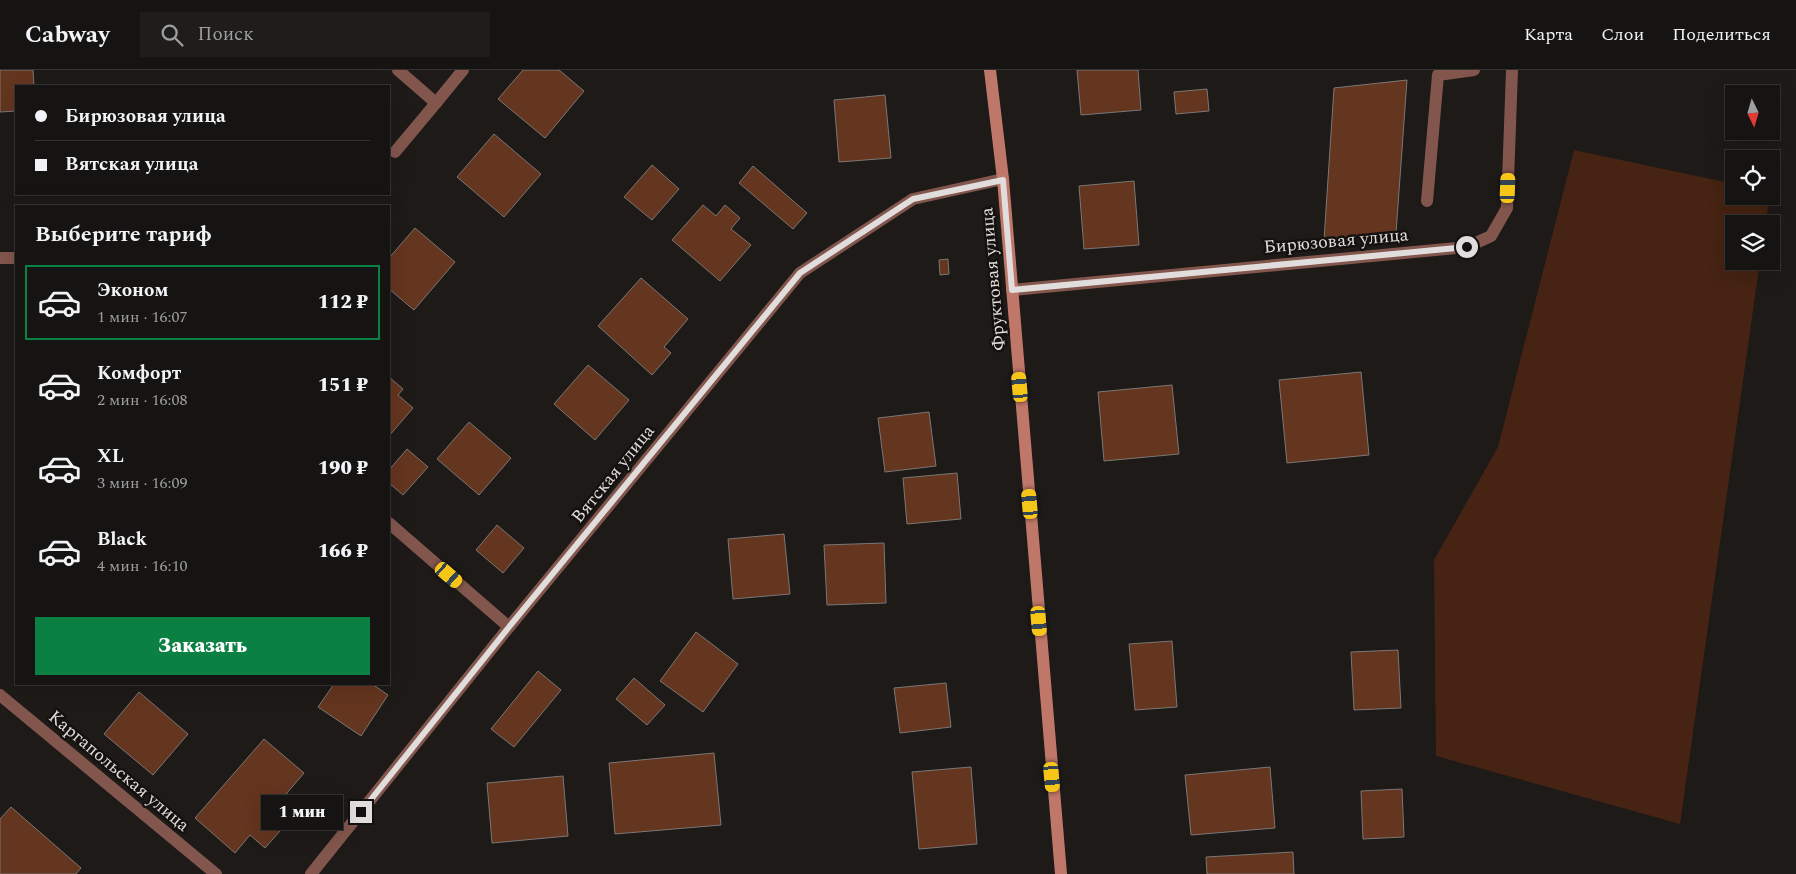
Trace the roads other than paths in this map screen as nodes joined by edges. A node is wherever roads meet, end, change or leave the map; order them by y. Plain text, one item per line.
1 (398, 70) edge
2 (463, 70) edge
3 (990, 70) edge
4 (1474, 70) edge
5 (1512, 70) edge
6 (436, 103) junction
7 (395, 152) dead end
8 (1003, 180) junction
9 (1427, 201) dead end
10 (0, 258) edge
11 (15, 258) edge
12 (1012, 290) junction
13 (390, 524) edge
14 (509, 627) junction
15 (0, 694) edge
16 (216, 874) edge
17 (311, 874) edge
18 (1061, 874) edge

1 - 6 street
2 - 6 street
3 - 8 street, Фруктовая улица
4 - 9 street
5 - 12 street, Бирюзовая улица
6 - 7 street
8 - 12 street, Фруктовая улица
8 - 14 street, Вятская улица
10 - 11 street
12 - 18 street, Фруктовая улица
13 - 14 street
14 - 17 street, Вятская улица
15 - 16 street, Каргапольская улица

